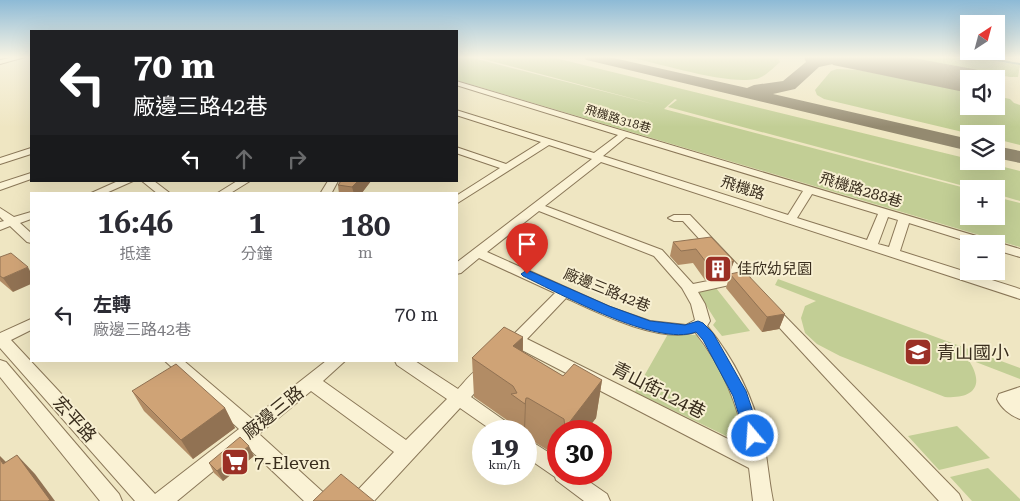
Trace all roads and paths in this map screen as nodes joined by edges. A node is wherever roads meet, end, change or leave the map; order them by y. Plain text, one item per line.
1 (458, 84) edge
2 (458, 113) edge
3 (625, 134) junction
4 (549, 141) junction
5 (30, 151) edge
6 (458, 151) edge
7 (598, 157) junction
8 (0, 161) edge
9 (728, 165) joint
10 (508, 168) junction
11 (30, 176) edge
12 (125, 182) edge
13 (148, 182) edge
14 (243, 182) edge
15 (0, 187) edge
16 (809, 189) junction
17 (99, 192) edge
18 (163, 192) edge
19 (225, 192) edge
20 (458, 201) edge
21 (538, 207) junction
22 (0, 212) edge
23 (884, 212) junction
24 (30, 215) edge
25 (674, 218) dead end
26 (905, 218) junction
27 (791, 219) junction
28 (12, 222) junction
29 (0, 226) edge
30 (960, 235) edge
31 (30, 238) edge
32 (871, 246) junction
33 (1005, 249) edge
34 (478, 253) junction
35 (893, 253) junction
36 (1020, 253) edge
37 (458, 268) edge
38 (742, 278) junction
39 (689, 289) junction
40 (564, 292) junction
41 (1020, 294) edge
42 (30, 324) edge
43 (698, 326) junction
44 (0, 339) edge
45 (516, 340) junction
46 (335, 362) edge
47 (404, 362) edge
48 (24, 363) junction
49 (179, 363) edge
50 (2, 371) edge
51 (310, 381) junction
52 (1020, 394) edge
53 (460, 398) junction
54 (1020, 412) edge
55 (491, 420) edge
56 (249, 431) junction
57 (407, 451) junction
58 (756, 462) junction
59 (578, 485) edge
60 (364, 500) edge
61 (112, 501) edge
62 (148, 501) edge
63 (162, 501) edge
64 (318, 501) edge
65 (600, 501) edge
66 (763, 501) edge
67 (952, 501) edge

1 - 3 street, 飛機路318巷
2 - 4 street, 飛機路
3 - 7 street
3 - 9 street, 飛機路318巷
4 - 7 street, 飛機路
4 - 10 street
5 - 8 street
6 - 10 street
7 - 21 street
7 - 27 street, 飛機路
9 - 16 street, 飛機路288巷
10 - 20 street
11 - 15 street
12 - 17 street
13 - 18 street
14 - 19 street
16 - 23 street, 飛機路288巷
16 - 27 street, 飛機路288巷
21 - 34 street
21 - 39 street
22 - 28 street
23 - 26 street, 飛機路288巷
23 - 32 street
24 - 28 street
25 - 38 street
26 - 30 street, 飛機路288巷
26 - 35 street
27 - 32 street, 飛機路
28 - 29 street
28 - 31 street
32 - 35 street, 飛機路
33 - 36 street
34 - 37 street
34 - 40 street, 廠邊三路42巷
35 - 41 street, 飛機路
38 - 39 street
38 - 67 street
39 - 43 street
40 - 43 street, 廠邊三路42巷
40 - 45 street
42 - 44 street
43 - 58 street
44 - 48 street, 宏平路
45 - 53 street
45 - 58 street, 青山街124巷
46 - 51 street, 廠邊三路
47 - 53 street
48 - 50 street
48 - 62 street, 宏平路
49 - 56 street
50 - 61 street, 宏平路
51 - 56 street, 廠邊三路
51 - 57 street
52 - 54 street
53 - 55 street
53 - 57 street
56 - 63 street, 廠邊三路
56 - 64 street
57 - 60 street
58 - 66 street
59 - 65 street

